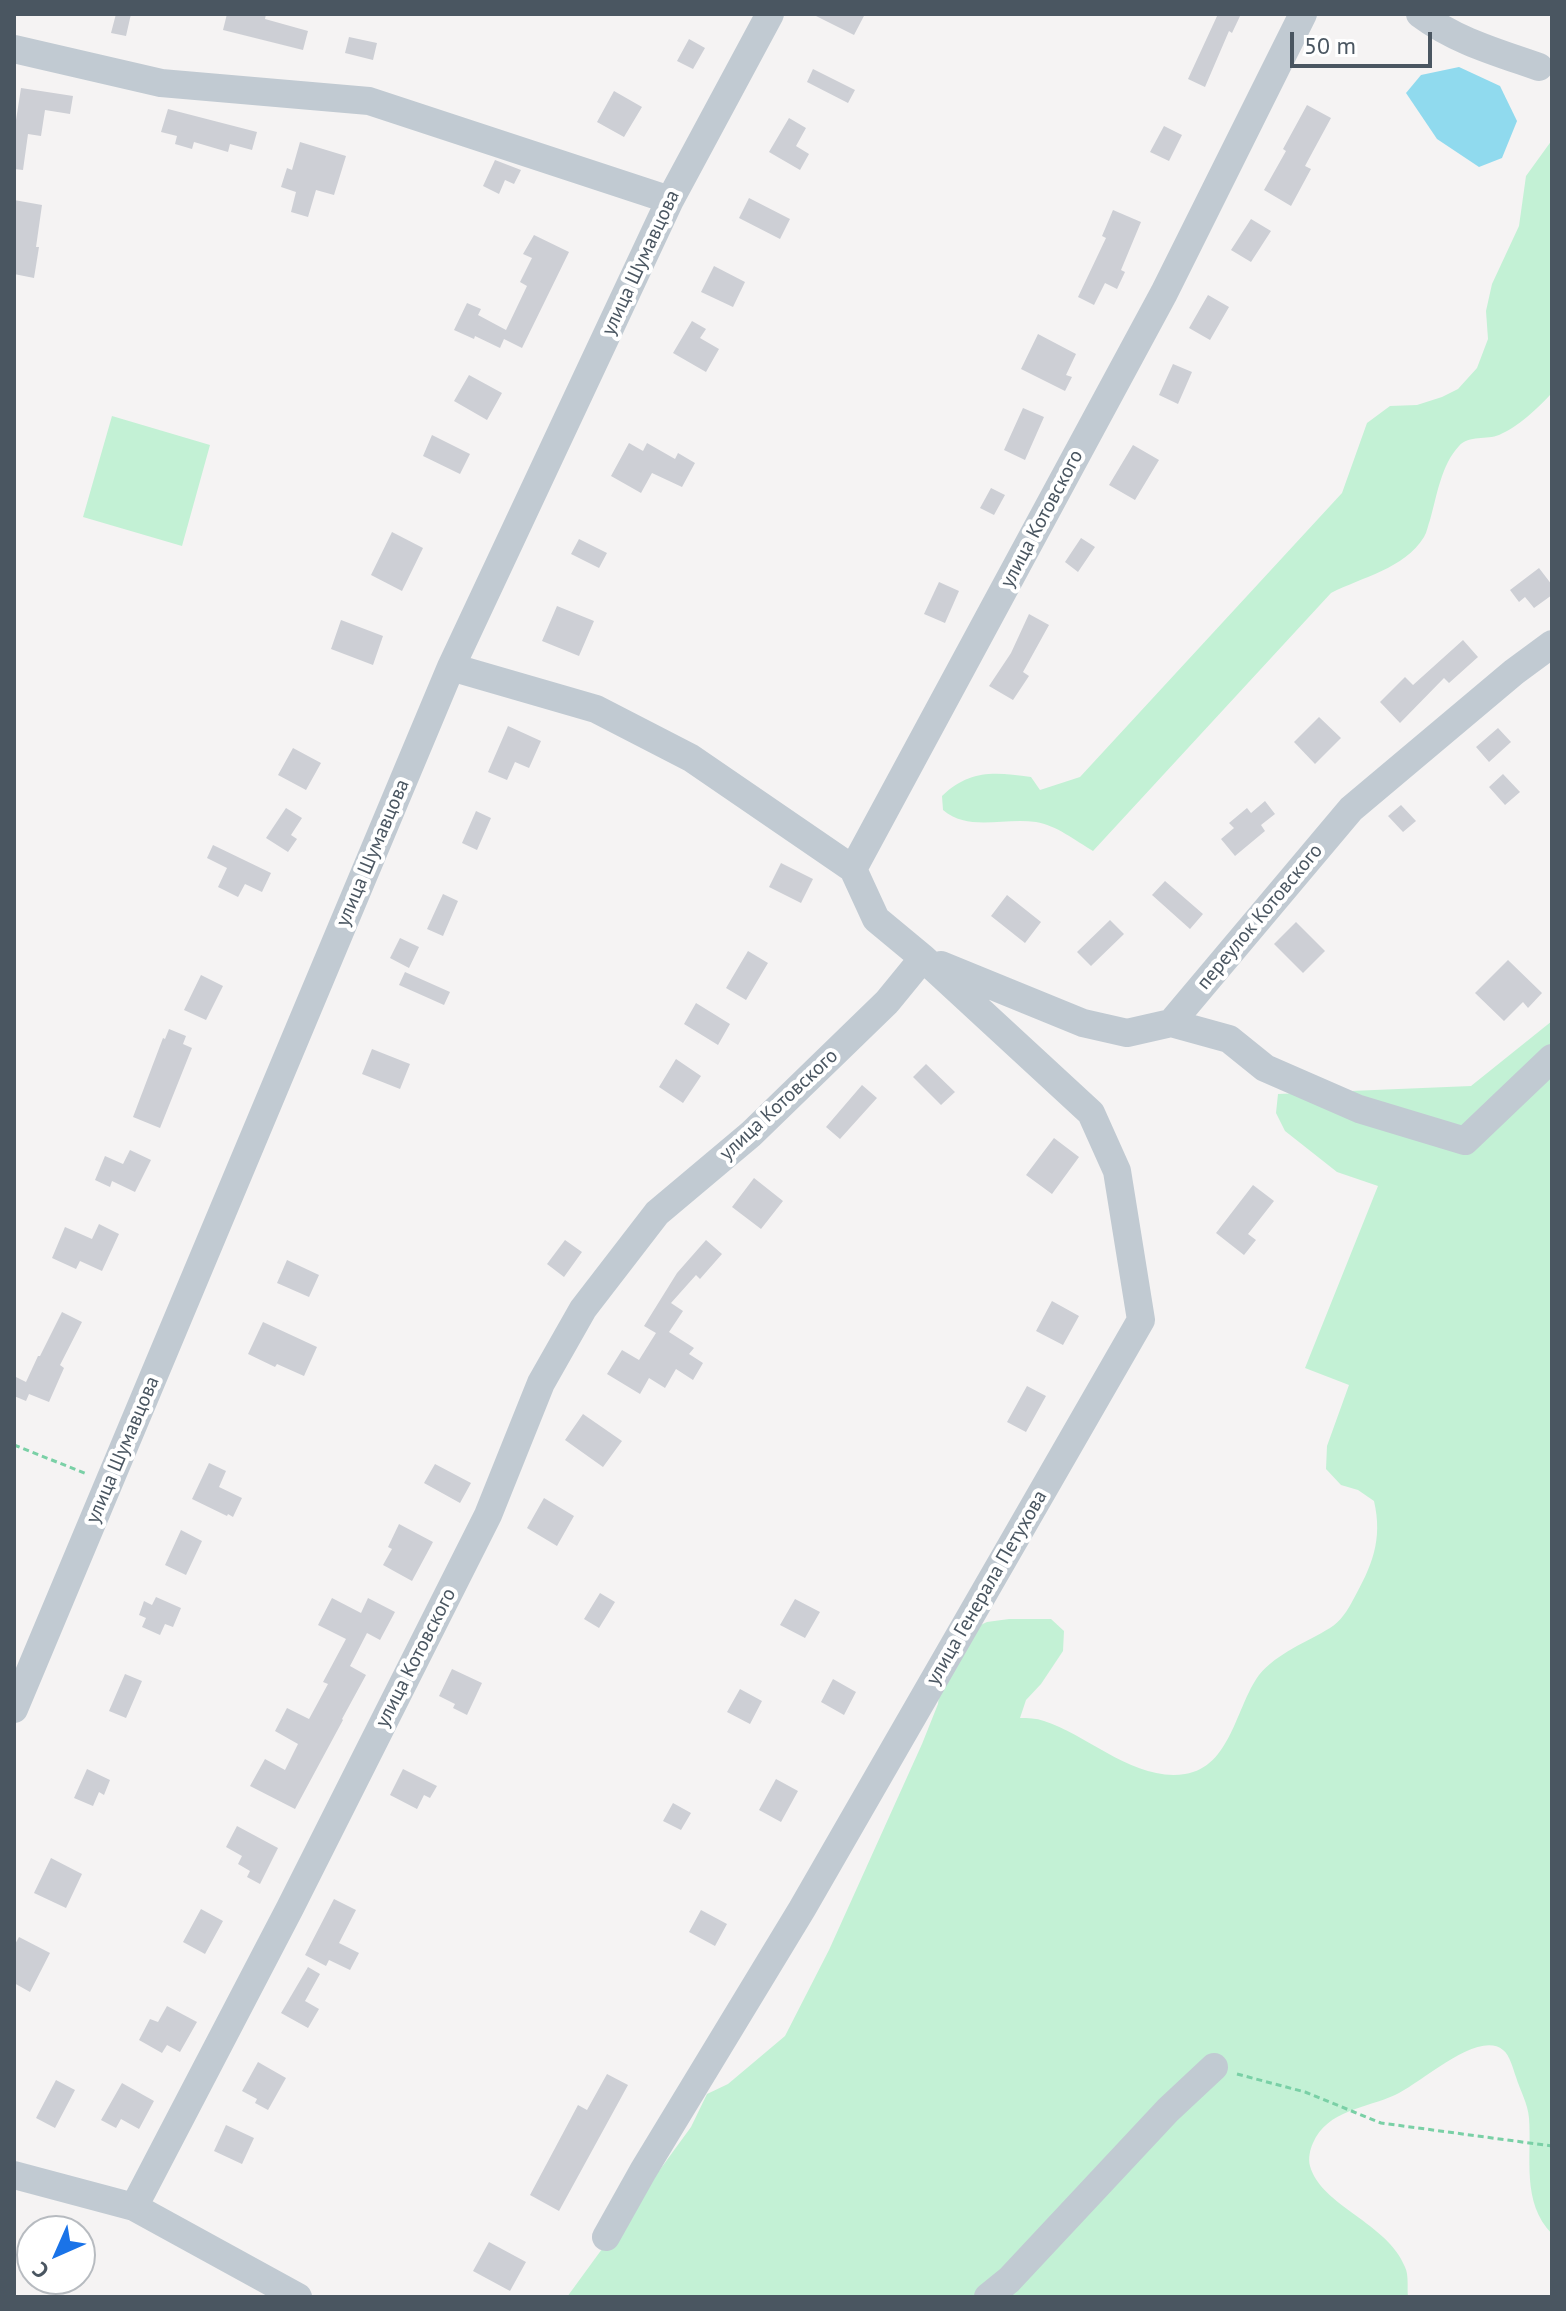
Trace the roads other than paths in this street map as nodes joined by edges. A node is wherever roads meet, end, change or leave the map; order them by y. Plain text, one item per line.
1 (770, 14) edge
2 (1303, 14) edge
3 (1420, 14) edge
4 (14, 49) edge
5 (1539, 67) dead end
6 (670, 200) junction
7 (1552, 644) edge
8 (451, 667) junction
9 (853, 869) junction
10 (923, 958) junction
11 (1171, 1023) junction
12 (1552, 1058) edge
13 (14, 1709) edge
14 (1214, 2067) road end
15 (14, 2175) edge
16 (134, 2207) junction
17 (606, 2237) dead end
18 (298, 2297) edge
19 (988, 2297) edge

1 - 6 street, улица Шумавцова
2 - 9 street, улица Котовского
3 - 5 street
4 - 6 street
6 - 8 street, улица Шумавцова
7 - 11 street, переулок Котовского
8 - 9 street
8 - 13 street, улица Шумавцова
9 - 10 street
10 - 11 street
10 - 16 street, улица Котовского
10 - 17 street, улица Генерала Петухова
11 - 12 street
14 - 19 street
15 - 16 street
16 - 18 street

